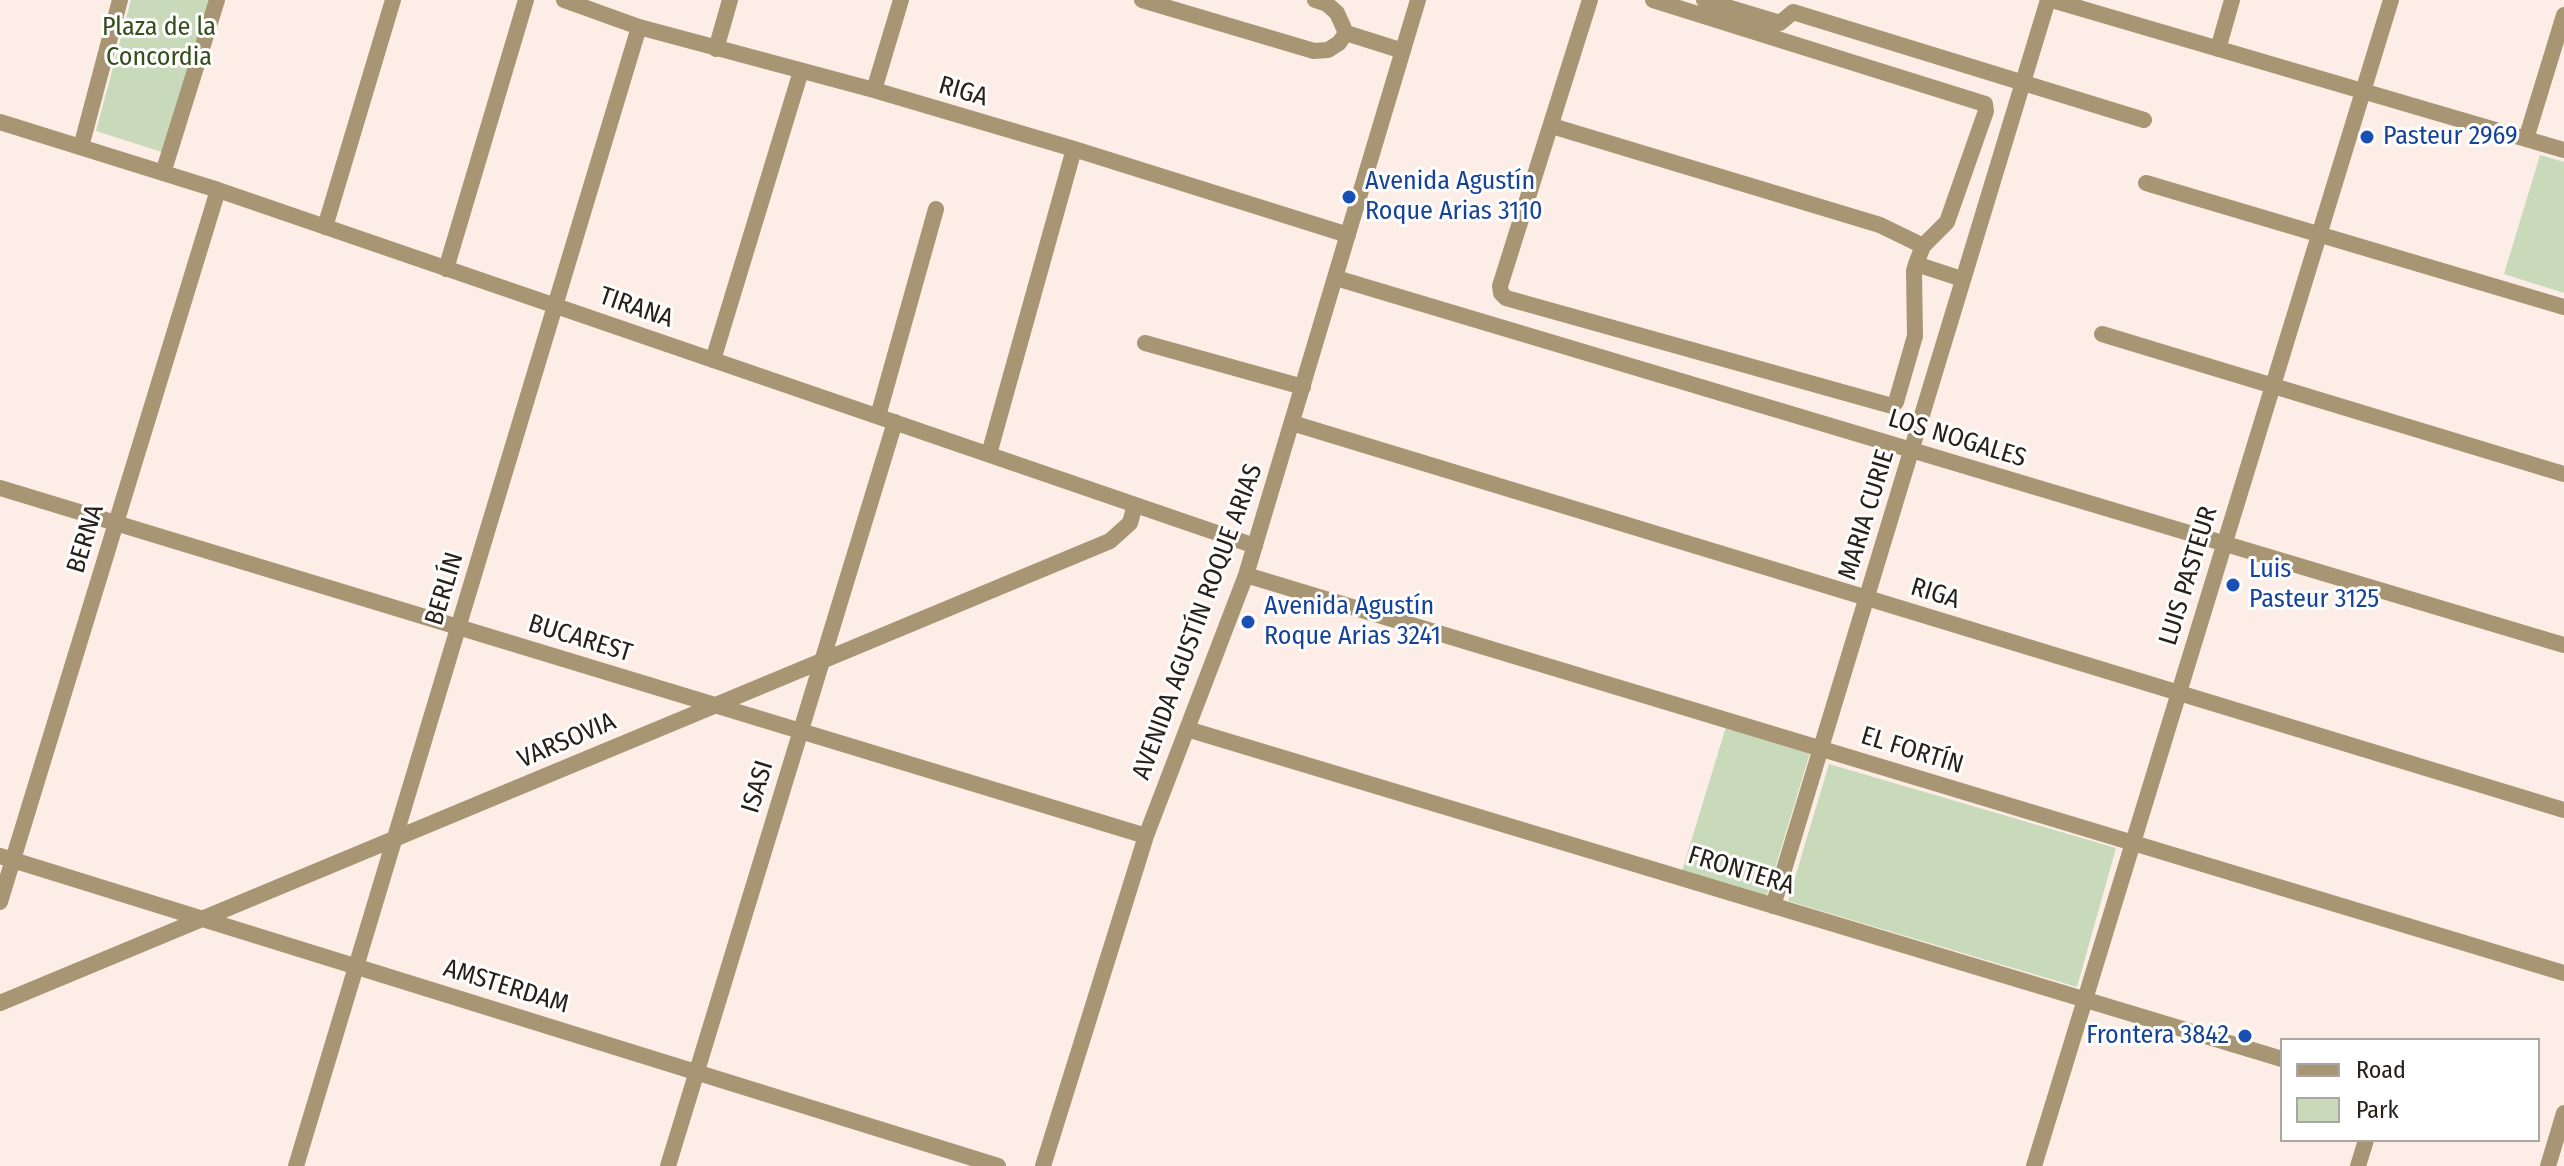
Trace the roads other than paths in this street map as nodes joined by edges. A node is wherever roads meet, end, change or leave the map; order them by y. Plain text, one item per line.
1 (120, 0) edge
2 (217, 0) edge
3 (393, 0) edge
4 (526, 0) edge
5 (565, 0) edge
6 (730, 0) edge
7 (901, 0) edge
8 (1142, 0) edge
9 (1315, 0) edge
10 (1418, 0) edge
11 (1590, 0) edge
12 (1653, 0) edge
13 (1704, 0) edge
14 (2050, 0) edge
15 (2232, 0) edge
16 (2391, 0) edge
17 (2564, 15) edge
18 (639, 27) junction
19 (1346, 33) junction
20 (716, 49) junction
21 (2218, 49) junction
22 (1403, 51) junction
23 (801, 71) junction
24 (2023, 83) junction
25 (874, 90) junction
26 (2363, 92) junction
27 (2144, 120) dead end
28 (0, 122) edge
29 (1552, 126) junction
30 (2526, 139) junction
31 (81, 147) junction
32 (1074, 149) junction
33 (2564, 150) edge
34 (163, 173) junction
35 (2146, 183) dead end
36 (218, 190) junction
37 (936, 209) dead end
38 (325, 227) junction
39 (2319, 232) junction
40 (1348, 235) junction
41 (1923, 246) junction
42 (1916, 264) junction
43 (446, 269) junction
44 (1336, 278) junction
45 (1962, 279) junction
46 (555, 306) junction
47 (2564, 307) edge
48 (2102, 334) dead end
49 (1145, 343) dead end
50 (713, 360) junction
51 (2272, 386) junction
52 (1303, 387) junction
53 (878, 416) junction
54 (895, 422) junction
55 (1292, 423) junction
56 (1912, 451) junction
57 (989, 454) junction
58 (2564, 474) edge
59 (0, 488) edge
60 (1135, 505) junction
61 (116, 522) junction
62 (2224, 543) junction
63 (1255, 546) junction
64 (1246, 575) junction
65 (1866, 598) junction
66 (458, 627) junction
67 (2564, 645) edge
68 (822, 660) junction
69 (2178, 693) junction
70 (715, 705) junction
71 (1187, 729) junction
72 (801, 731) junction
73 (1821, 748) junction
74 (2564, 810) edge
75 (1146, 836) junction
76 (394, 838) junction
77 (2133, 843) junction
78 (6, 858) edge
79 (0, 902) edge
80 (1773, 906) junction
81 (203, 918) junction
82 (356, 966) junction
83 (2564, 973) edge
84 (2084, 1000) junction
85 (0, 1003) edge
86 (2280, 1058) edge
87 (697, 1072) junction
88 (2564, 1113) edge
89 (2540, 1138) edge
90 (2365, 1142) edge
91 (2560, 1143) edge
92 (296, 1166) edge
93 (668, 1166) edge
94 (998, 1166) edge
95 (1043, 1166) edge
96 (2034, 1166) edge
97 (2358, 1166) edge
98 (2548, 1166) edge

1 - 31 street
2 - 34 street
3 - 38 street
4 - 43 street
5 - 18 street, RIGA
6 - 20 street
7 - 25 street
8 - 19 street
9 - 19 street
10 - 22 street, AVENIDA AGUSTÍN ROQUE ARIAS
11 - 29 street
12 - 41 street
13 - 24 street
14 - 21 street
14 - 24 street, MARIA CURIE
15 - 21 street
16 - 26 street, LUIS PASTEUR
17 - 30 street
18 - 20 street, RIGA
18 - 46 street, BERLÍN
19 - 22 street
20 - 23 street, RIGA
21 - 26 street
22 - 40 street, AVENIDA AGUSTÍN ROQUE ARIAS
23 - 25 street, RIGA
23 - 50 street
24 - 27 street
24 - 45 street, MARIA CURIE
25 - 32 street, RIGA
26 - 30 street
26 - 39 street, LUIS PASTEUR
28 - 31 street, TIRANA
29 - 41 street
29 - 42 street
30 - 33 street
31 - 34 street, TIRANA
32 - 40 street, RIGA
32 - 57 street
34 - 36 street, TIRANA
35 - 39 street
36 - 38 street, TIRANA
36 - 61 street, BERNA
37 - 53 street
38 - 43 street, TIRANA
39 - 47 street
39 - 51 street, LUIS PASTEUR
40 - 44 street, AVENIDA AGUSTÍN ROQUE ARIAS
41 - 42 street
42 - 45 street
43 - 46 street, TIRANA
44 - 52 street, AVENIDA AGUSTÍN ROQUE ARIAS
44 - 56 street, LOS NOGALES
45 - 56 street, MARIA CURIE
46 - 50 street, TIRANA
46 - 66 street, BERLÍN
48 - 51 street
49 - 52 street
50 - 53 street, TIRANA
51 - 58 street
51 - 62 street, LUIS PASTEUR
52 - 55 street, AVENIDA AGUSTÍN ROQUE ARIAS
53 - 54 street, TIRANA
54 - 57 street, TIRANA
54 - 68 street, ISASI
55 - 63 street, AVENIDA AGUSTÍN ROQUE ARIAS
55 - 65 street, RIGA
56 - 62 street, LOS NOGALES
56 - 65 street, MARIA CURIE
57 - 60 street, TIRANA
59 - 61 street, BUCAREST
60 - 63 street, TIRANA
60 - 68 street, VARSOVIA
61 - 66 street, BUCAREST
61 - 78 street, BERNA
62 - 67 street, LOS NOGALES
62 - 69 street, LUIS PASTEUR
63 - 64 street, AVENIDA AGUSTÍN ROQUE ARIAS
64 - 71 street, AVENIDA AGUSTÍN ROQUE ARIAS
64 - 73 street, EL FORTÍN
65 - 69 street, RIGA
65 - 73 street, MARIA CURIE
66 - 70 street, BUCAREST
66 - 76 street, BERLÍN
68 - 70 street, VARSOVIA
68 - 72 street, ISASI
69 - 74 street, RIGA
69 - 77 street, LUIS PASTEUR
70 - 72 street, BUCAREST
70 - 76 street, VARSOVIA
71 - 75 street, AVENIDA AGUSTÍN ROQUE ARIAS
71 - 80 street, FRONTERA
72 - 75 street, BUCAREST
72 - 87 street, ISASI
73 - 77 street, EL FORTÍN
73 - 80 street, MARIA CURIE
75 - 95 street, AVENIDA AGUSTÍN ROQUE ARIAS
76 - 81 street, VARSOVIA
76 - 82 street, BERLÍN
77 - 83 street, EL FORTÍN
77 - 84 street, LUIS PASTEUR
78 - 79 street, BERNA
78 - 81 street, AMSTERDAM
80 - 84 street, FRONTERA
81 - 82 street, AMSTERDAM
81 - 85 street, VARSOVIA
82 - 87 street, AMSTERDAM
82 - 92 street, BERLÍN
84 - 86 street, FRONTERA
84 - 96 street, LUIS PASTEUR
87 - 93 street, ISASI
87 - 94 street, AMSTERDAM
88 - 91 street
89 - 91 street
90 - 97 street
91 - 98 street

